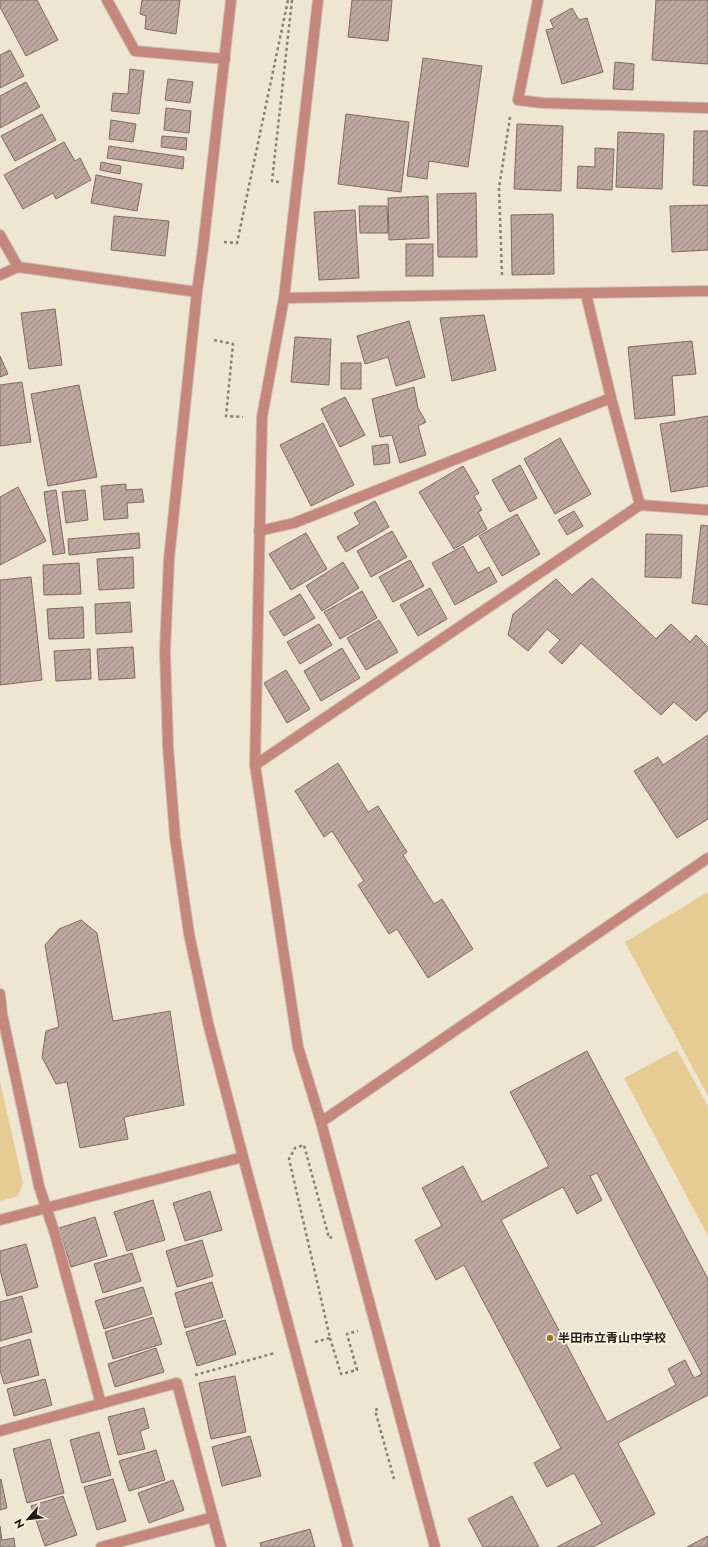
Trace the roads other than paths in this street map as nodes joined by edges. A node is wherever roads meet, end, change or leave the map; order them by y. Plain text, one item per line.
1 (107, 0) edge
2 (231, 0) edge
3 (318, 0) edge
4 (538, 0) edge
5 (225, 59) junction
6 (708, 108) edge
7 (0, 235) edge
8 (18, 267) junction
9 (0, 275) edge
10 (708, 291) edge
11 (197, 292) junction
12 (586, 294) junction
13 (284, 298) junction
14 (611, 398) junction
15 (640, 505) junction
16 (708, 510) edge
17 (259, 531) junction
18 (256, 765) junction
19 (708, 858) edge
20 (0, 994) edge
21 (1, 1014) edge
22 (321, 1122) junction
23 (242, 1156) junction
24 (46, 1208) junction
25 (0, 1220) edge
26 (102, 1404) junction
27 (0, 1431) edge
28 (213, 1517) junction
29 (101, 1547) edge
30 (221, 1547) edge
31 (348, 1547) edge
32 (435, 1547) edge

1 - 5 street
2 - 5 street
3 - 13 street
4 - 6 street
5 - 11 street
7 - 8 street
8 - 9 street
8 - 11 street
10 - 12 street
11 - 23 street
12 - 13 street
12 - 14 street
13 - 17 street
14 - 15 street
14 - 17 street
15 - 16 street
15 - 18 street
17 - 18 street
18 - 22 street
19 - 22 street
20 - 21 street
21 - 24 street
22 - 32 street
23 - 24 street
23 - 31 street
24 - 25 street
24 - 26 street
26 - 27 street
26 - 28 street
28 - 29 street
28 - 30 street

